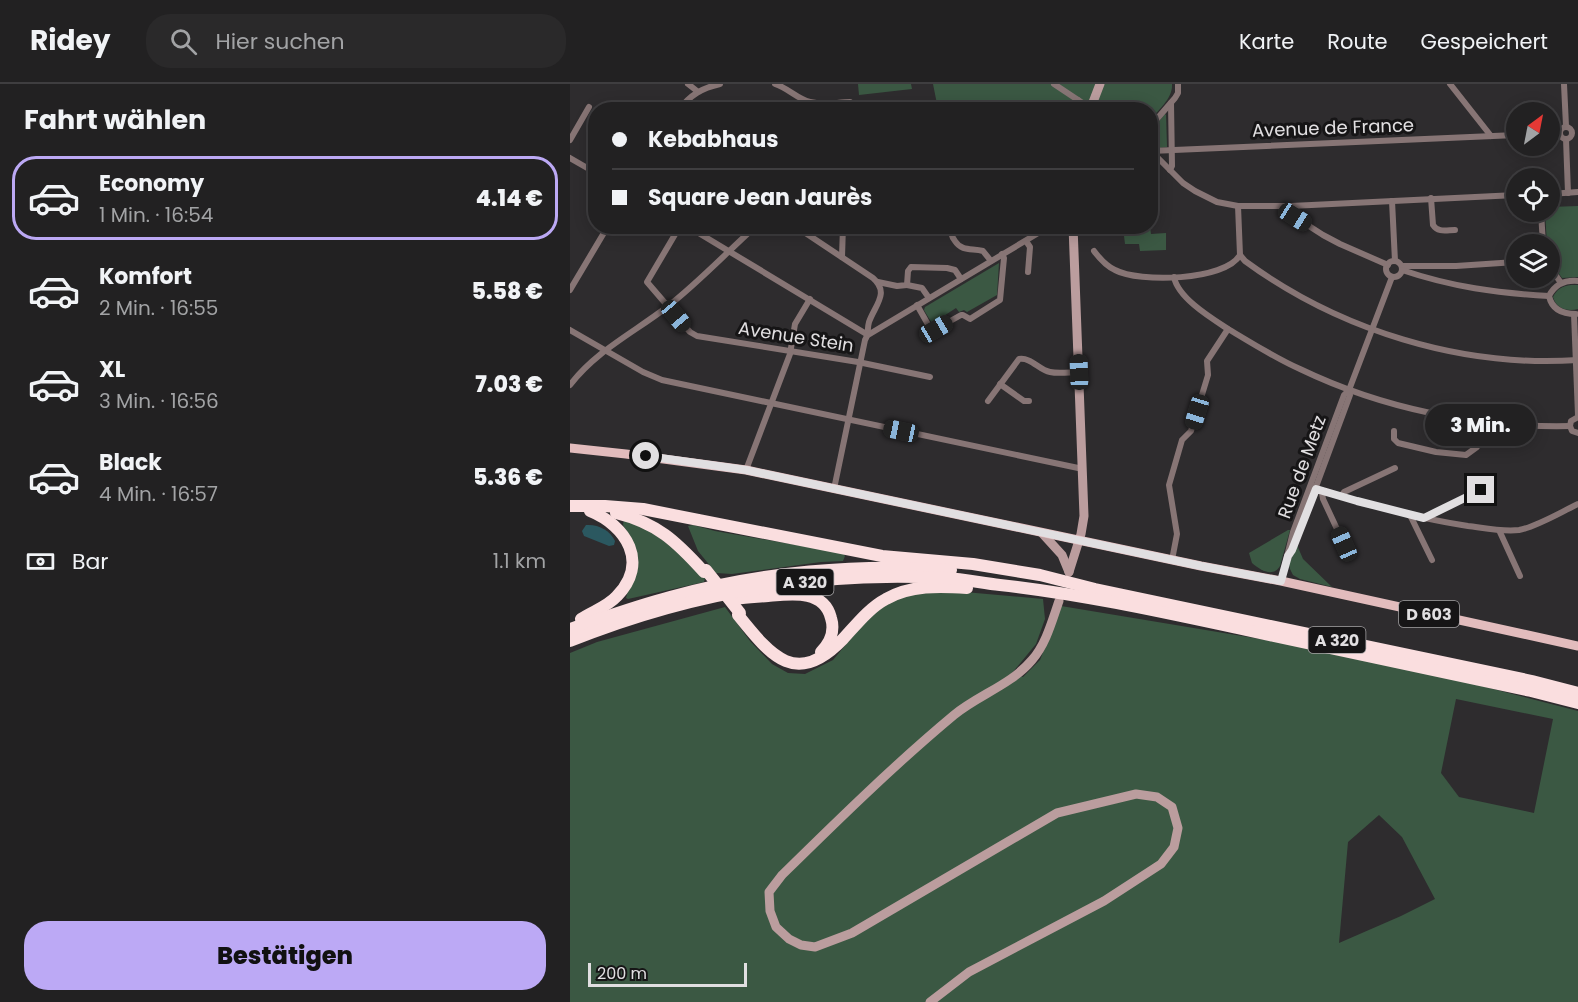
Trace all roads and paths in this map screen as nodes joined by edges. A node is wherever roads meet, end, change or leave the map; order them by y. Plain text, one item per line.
1 (688, 84) edge
2 (720, 84) edge
3 (775, 84) edge
4 (1054, 84) edge
5 (1100, 84) edge
6 (1180, 84) edge
7 (1450, 84) edge
8 (1564, 84) edge
9 (697, 91) junction
10 (685, 102) edge
11 (809, 102) edge
12 (839, 102) edge
13 (850, 102) dead end
14 (1081, 102) edge
15 (1094, 102) edge
16 (1171, 103) junction
17 (588, 109) edge
18 (1158, 118) edge
19 (1566, 126) junction
20 (1560, 131) edge
21 (1575, 132) edge
22 (1506, 135) edge
23 (1560, 135) edge
24 (1491, 136) junction
25 (1566, 139) junction
26 (570, 140) edge
27 (1158, 151) edge
28 (1172, 151) junction
29 (570, 158) edge
30 (1158, 158) edge
31 (588, 168) edge
32 (1170, 170) junction
33 (1578, 192) edge
34 (1560, 193) edge
35 (1568, 193) junction
36 (1506, 195) edge
37 (1431, 198) junction
38 (1392, 201) junction
39 (1238, 206) junction
40 (1291, 206) junction
41 (1455, 230) dead end
42 (603, 234) edge
43 (675, 234) edge
44 (700, 234) edge
45 (747, 234) edge
46 (807, 234) edge
47 (843, 234) edge
48 (951, 234) edge
49 (1038, 234) edge
50 (1073, 234) edge
51 (1026, 241) junction
52 (729, 251) junction
53 (1094, 251) dead end
54 (1240, 252) junction
55 (1002, 254) junction
56 (842, 257) junction
57 (991, 261) junction
58 (1506, 263) edge
59 (1388, 265) junction
60 (1400, 266) junction
61 (1028, 272) dead end
62 (1174, 277) junction
63 (1392, 277) junction
64 (962, 279) junction
65 (1578, 281) edge
66 (878, 282) junction
67 (1561, 283) joint
68 (907, 285) junction
69 (570, 290) edge
70 (1550, 296) junction
71 (929, 298) junction
72 (810, 299) junction
73 (917, 305) junction
74 (668, 306) junction
75 (1576, 314) edge
76 (1228, 329) junction
77 (1373, 329) junction
78 (570, 330) edge
79 (868, 335) junction
80 (605, 350) junction
81 (790, 351) junction
82 (1577, 360) edge
83 (860, 363) junction
84 (1079, 372) junction
85 (930, 377) dead end
86 (1000, 384) junction
87 (570, 385) edge
88 (1349, 390) junction
89 (988, 401) dead end
90 (1029, 401) dead end
91 (771, 404) junction
92 (1578, 416) edge
93 (848, 420) junction
94 (1481, 421) junction
95 (1570, 426) junction
96 (1394, 431) dead end
97 (1578, 433) edge
98 (572, 448) edge
99 (1395, 468) dead end
100 (1083, 469) junction
101 (746, 470) junction
102 (834, 489) junction
103 (1316, 489) junction
104 (1481, 490) dead end
105 (1341, 496) junction
106 (1578, 504) edge
107 (570, 506) edge
108 (612, 507) junction
109 (590, 511) junction
110 (570, 512) edge
111 (1410, 515) junction
112 (1424, 518) junction
113 (1500, 530) junction
114 (1042, 533) junction
115 (1079, 540) junction
116 (1344, 544) dead end
117 (1172, 560) junction
118 (1432, 560) dead end
119 (705, 571) junction
120 (1520, 576) dead end
121 (1281, 581) junction
122 (1095, 589) junction
123 (1048, 591) junction
124 (1059, 601) dead end
125 (657, 610) junction
126 (739, 614) junction
127 (570, 628) edge
128 (570, 641) edge
129 (1578, 646) edge
130 (1578, 693) edge
131 (1578, 703) edge
132 (930, 1002) edge

1 - 9 street
2 - 9 street
3 - 11 street
4 - 14 street, bridge
5 - 15 main road
6 - 16 street
7 - 24 street
8 - 19 street
9 - 10 street
12 - 13 street
16 - 18 street
16 - 28 street
17 - 26 street
19 - 20 street
19 - 21 street
21 - 25 street
22 - 24 street, Avenue de France
23 - 25 street
24 - 28 street, Avenue de France
25 - 35 street
27 - 28 street, Avenue de France
28 - 32 street
29 - 31 street
30 - 32 street
32 - 39 street
33 - 35 street
34 - 35 street
36 - 37 street
37 - 38 street
37 - 41 street
38 - 40 street
38 - 60 street
39 - 40 street
39 - 54 street
40 - 59 street
42 - 69 street
43 - 74 street, Avenue Stein
44 - 52 street
45 - 52 street
46 - 56 street
47 - 56 street
48 - 57 street
49 - 51 street
50 - 84 main road
51 - 55 street
51 - 61 street
52 - 72 street
52 - 74 street
53 - 62 street
54 - 62 street
54 - 77 street
55 - 57 street
55 - 73 street
56 - 66 street
57 - 64 street
58 - 60 street
59 - 60 street
59 - 63 street
60 - 63 street
60 - 70 street
62 - 76 street
63 - 77 street, Rue de Metz
64 - 68 street
64 - 71 street
65 - 67 street
66 - 68 street
66 - 79 street
67 - 70 street
68 - 71 street
70 - 75 street
71 - 73 street
72 - 79 street
72 - 81 street
73 - 79 street
74 - 80 street
74 - 81 street, Avenue Stein
75 - 82 street
76 - 88 street
76 - 117 street
77 - 82 street
77 - 88 street, Rue de Metz
78 - 80 street
79 - 83 street
80 - 87 street
80 - 91 street
81 - 83 street, Avenue Stein
81 - 91 street
82 - 92 street
83 - 85 street, Avenue Stein
83 - 93 street
84 - 86 street
84 - 100 main road
86 - 89 street
86 - 90 street
88 - 94 street
88 - 103 street, Rue de Metz
91 - 93 street
91 - 101 street
92 - 95 street
93 - 100 street
93 - 102 street
94 - 95 street
94 - 96 street
95 - 97 street
98 - 101 main road, D 603
99 - 105 street
100 - 115 main road
101 - 102 main road, D 603
102 - 114 main road, D 603
103 - 105 street
103 - 116 street
103 - 121 street, Rue de Metz
104 - 112 street
105 - 111 street
106 - 113 street
107 - 108 highway
108 - 119 highway
108 - 122 highway
109 - 110 highway
109 - 119 highway
109 - 127 highway
111 - 112 street
111 - 118 street
112 - 113 street
113 - 120 street
114 - 115 main road, D 603
114 - 115 main road
115 - 117 main road, D 603
117 - 121 main road, D 603
119 - 126 highway, bridge
121 - 129 main road, D 603
122 - 127 highway, A 320
122 - 130 highway, A 320
123 - 125 highway, A 320
123 - 126 highway
123 - 131 highway, A 320
124 - 132 main road
125 - 126 highway
125 - 128 highway, A 320

